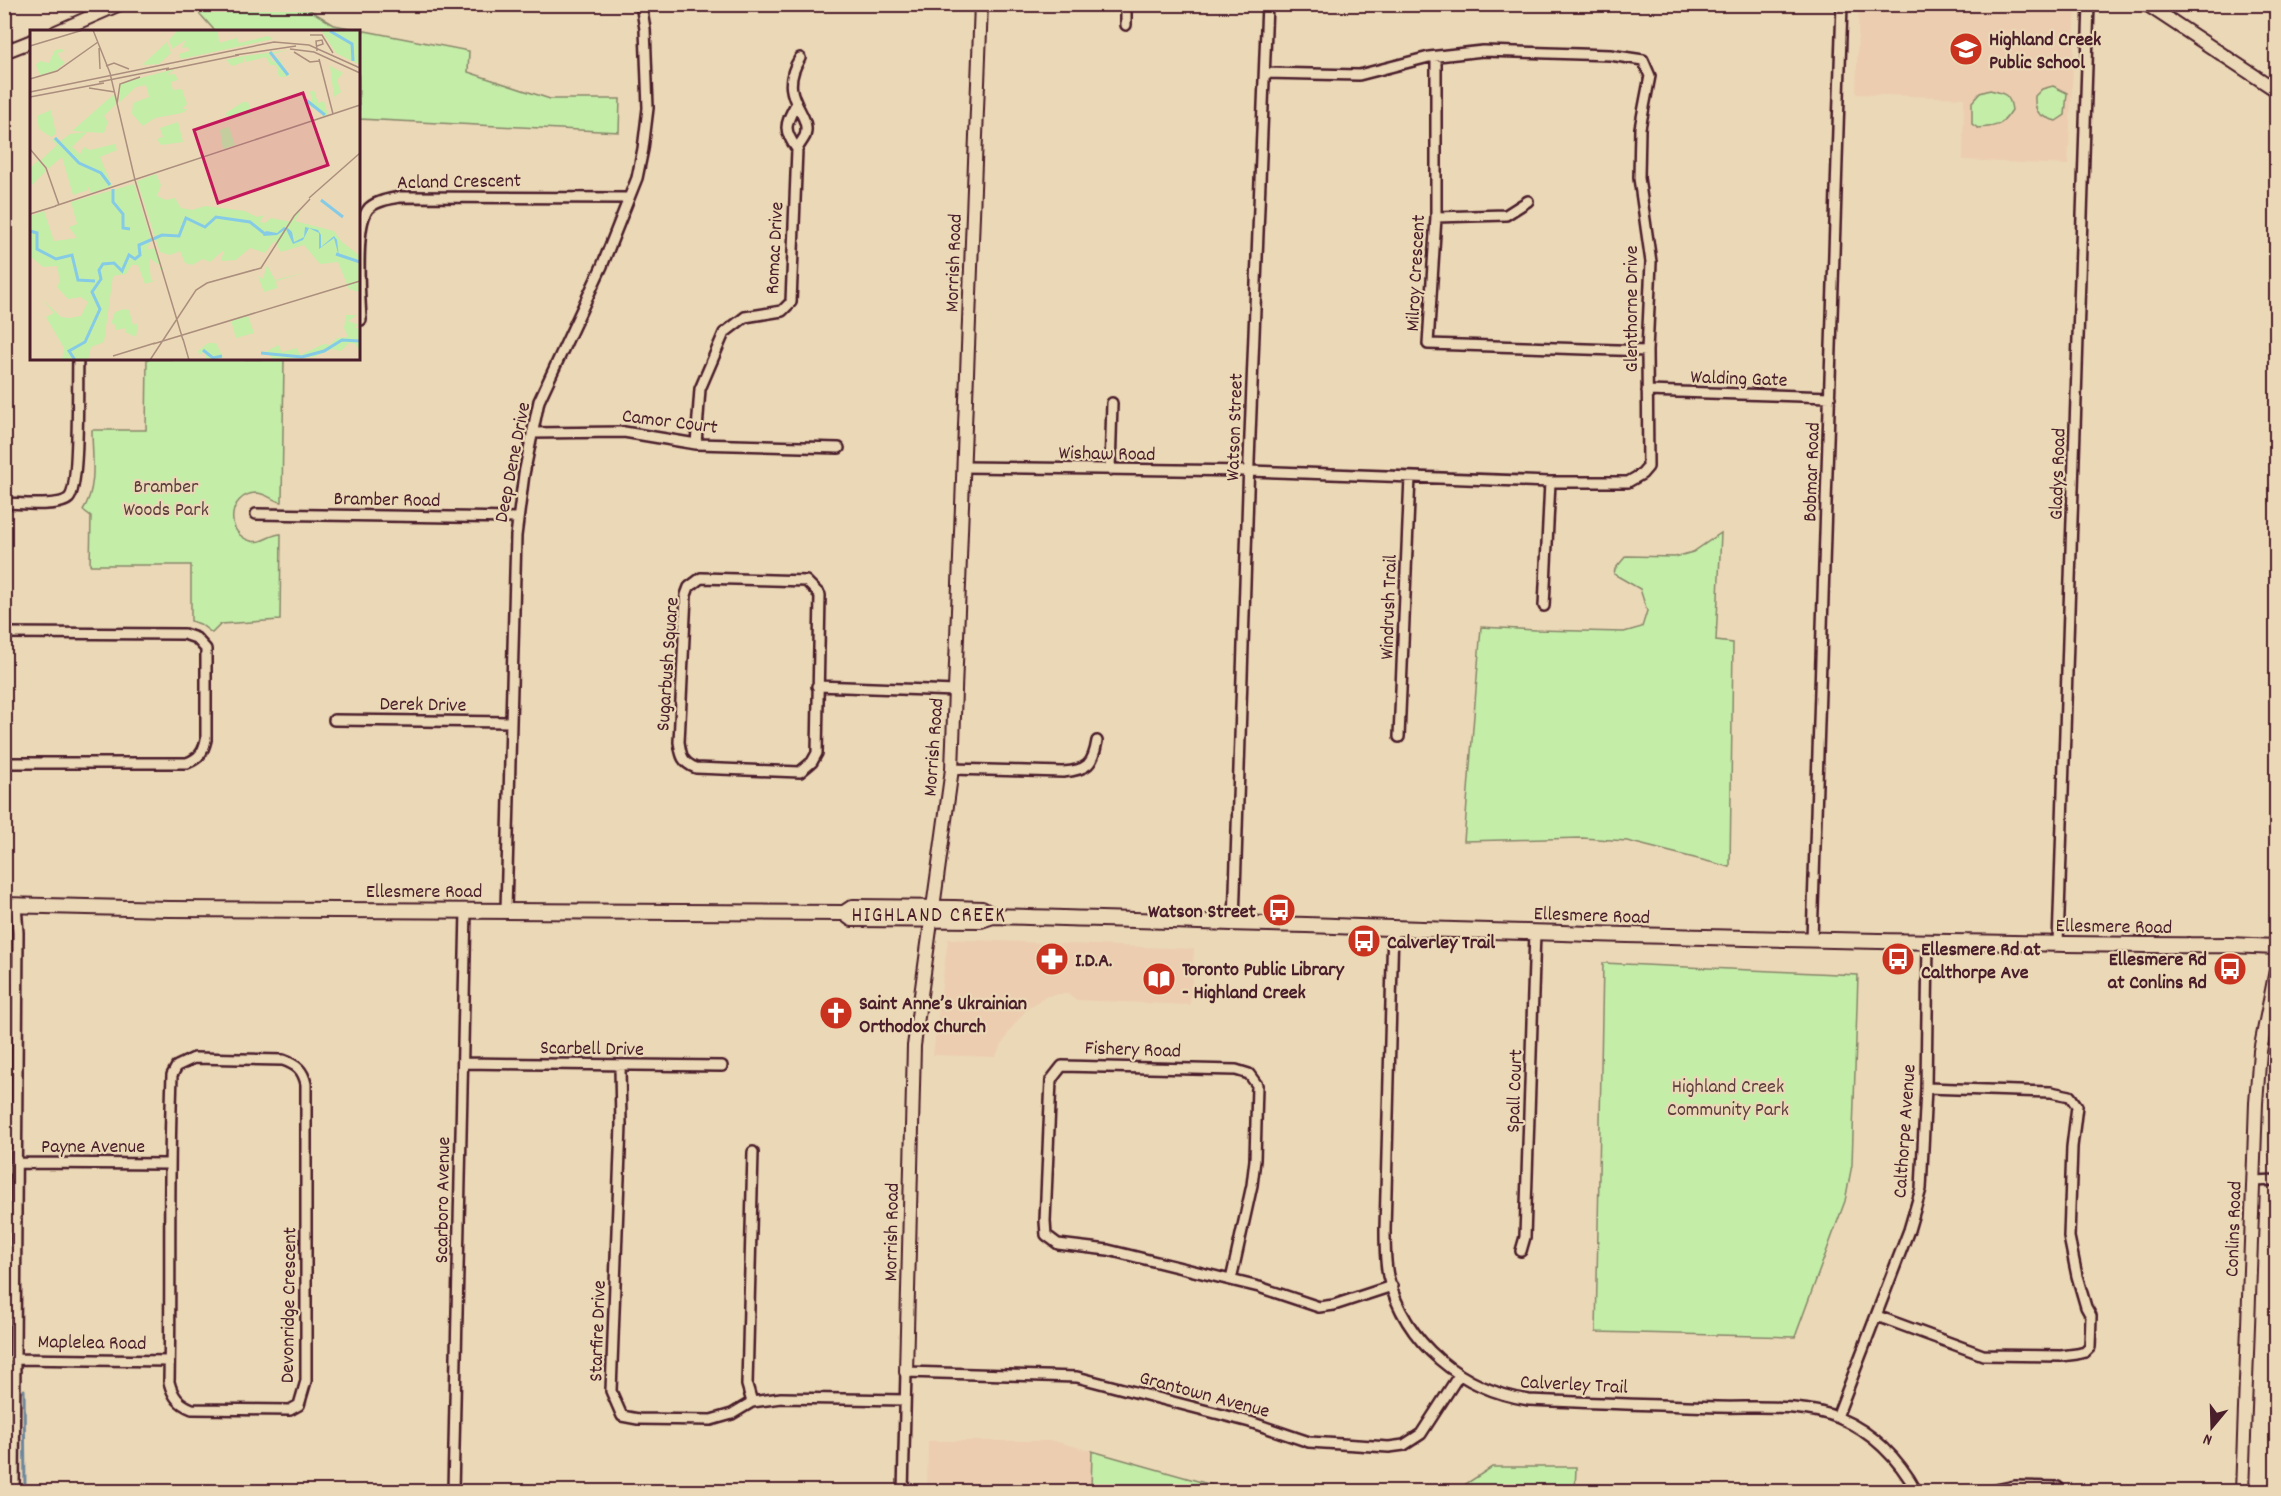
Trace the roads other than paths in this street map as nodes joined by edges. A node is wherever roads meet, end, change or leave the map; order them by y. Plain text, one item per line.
1 (120, 4) edge
2 (641, 4) edge
3 (981, 4) edge
4 (1126, 4) edge
5 (1267, 4) edge
6 (1842, 4) edge
7 (2089, 4) edge
8 (2146, 4) edge
9 (1126, 25) dead end
10 (61, 30) edge
11 (30, 42) edge
12 (4, 52) edge
13 (1436, 57) junction
14 (800, 58) dead end
15 (1265, 73) junction
16 (2277, 90) edge
17 (795, 106) junction
18 (796, 148) junction
19 (629, 198) junction
20 (1528, 201) dead end
21 (1436, 217) junction
22 (361, 320) dead end
23 (1647, 351) junction
24 (78, 360) edge
25 (1647, 391) junction
26 (1830, 397) junction
27 (1112, 403) dead end
28 (532, 433) junction
29 (696, 444) junction
30 (839, 448) dead end
31 (963, 467) junction
32 (1110, 470) junction
33 (1249, 471) junction
34 (1410, 477) junction
35 (1550, 482) junction
36 (4, 503) edge
37 (256, 514) dead end
38 (518, 518) junction
39 (1544, 606) dead end
40 (4, 633) edge
41 (817, 686) junction
42 (956, 691) junction
43 (334, 720) dead end
44 (511, 722) junction
45 (1399, 738) dead end
46 (1097, 741) dead end
47 (4, 763) edge
48 (952, 768) junction
49 (10, 905) edge
50 (466, 910) junction
51 (506, 910) junction
52 (933, 913) junction
53 (1234, 922) junction
54 (1393, 927) junction
55 (1535, 932) junction
56 (1812, 940) junction
57 (1928, 942) junction
58 (2058, 944) junction
59 (2190, 945) junction
60 (2277, 947) edge
61 (2277, 956) edge
62 (2277, 970) edge
63 (463, 1063) junction
64 (620, 1066) junction
65 (722, 1066) dead end
66 (1926, 1088) junction
67 (753, 1152) dead end
68 (17, 1163) junction
69 (169, 1164) junction
70 (2277, 1180) edge
71 (2253, 1181) junction
72 (1521, 1251) dead end
73 (1232, 1280) junction
74 (1392, 1286) junction
75 (1877, 1316) junction
76 (14, 1359) junction
77 (170, 1361) junction
78 (906, 1372) junction
79 (1459, 1375) junction
80 (905, 1400) junction
81 (752, 1402) junction
82 (1837, 1417) junction
83 (14, 1491) edge
84 (453, 1491) edge
85 (903, 1491) edge
86 (1917, 1491) edge
87 (1986, 1491) edge
88 (2061, 1491) edge
89 (2242, 1491) edge

1 - 10 street
2 - 19 street, Deep Dene Drive
3 - 31 street, Morrish Road
4 - 9 street
5 - 15 street, Watson Street
6 - 26 street, Bobmar Road
7 - 58 street, Gladys Road
8 - 16 street
11 - 12 street
13 - 15 street, Glenthorne Drive
13 - 21 street, Milroy Crescent
13 - 23 street, Glenthorne Drive
14 - 17 street, Romac Drive
15 - 33 street, Watson Street
17 - 18 street, Romac Drive
17 - 18 street, Romac Drive
18 - 29 street, Romac Drive
19 - 22 street, Acland Crescent
19 - 28 street, Deep Dene Drive
20 - 21 street
21 - 23 street, Milroy Crescent
23 - 25 street, Glenthorne Drive
24 - 36 street
25 - 26 street, Walding Gate
25 - 35 street, Glenthorne Drive
26 - 56 street, Bobmar Road
27 - 32 street
28 - 29 street, Camor Court
28 - 38 street, Deep Dene Drive
29 - 30 street, Camor Court
31 - 32 street, Wishaw Road
31 - 42 street, Morrish Road
32 - 33 street, Wishaw Road
33 - 34 street, Glenthorne Drive
33 - 53 street, Watson Street
34 - 35 street, Glenthorne Drive
34 - 45 street, Windrush Trail
35 - 39 street
37 - 38 street, Bramber Road
38 - 44 street, Deep Dene Drive
40 - 47 street
41 - 41 street, Sugarbush Square
41 - 42 street
42 - 48 street, Morrish Road
43 - 44 street, Derek Drive
44 - 51 street, Deep Dene Drive
46 - 48 street
48 - 52 street, Morrish Road
49 - 50 main road, Ellesmere Road
49 - 68 street
50 - 51 main road, Ellesmere Road
50 - 63 street, Scarboro Avenue
51 - 52 main road, Ellesmere Road
52 - 53 main road, Ellesmere Road
52 - 78 street, Morrish Road
53 - 54 main road, Ellesmere Road
54 - 55 main road, Ellesmere Road
54 - 74 street, Calverley Trail
55 - 56 main road, Ellesmere Road
55 - 72 street, Spall Court
56 - 57 main road, Ellesmere Road
57 - 58 main road, Ellesmere Road
57 - 66 street, Calthorpe Avenue
58 - 59 main road, Ellesmere Road
59 - 60 main road, Ellesmere Road
59 - 61 main road, Ellesmere Road
62 - 71 street, Conlins Road
63 - 64 street, Scarbell Drive
63 - 84 street, Scarboro Avenue
64 - 65 street, Scarbell Drive
64 - 81 street, Starfire Drive
66 - 75 street, Calthorpe Avenue
66 - 75 street
67 - 81 street
68 - 69 street, Payne Avenue
68 - 76 street
69 - 77 street, Devonridge Crescent
69 - 77 street, Devonridge Crescent
70 - 71 street
71 - 89 street, Conlins Road
73 - 73 street, Fishery Road
73 - 74 street, Fishery Road
74 - 79 street, Calverley Trail
75 - 82 street, Calthorpe Avenue
76 - 77 street, Maplelea Road
76 - 83 street
78 - 79 street, Grantown Avenue
78 - 80 street, Morrish Road
79 - 82 street, Calverley Trail
80 - 81 street, Starfire Drive
80 - 85 street, Morrish Road
82 - 86 street, Calverley Trail
87 - 88 street

